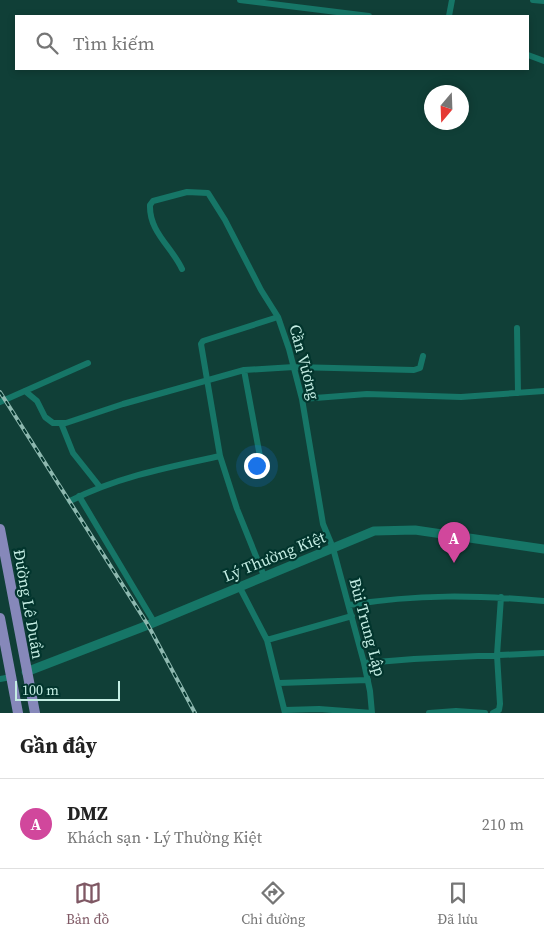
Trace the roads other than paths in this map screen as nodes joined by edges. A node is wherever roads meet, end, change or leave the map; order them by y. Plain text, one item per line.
1 (240, 0) edge
2 (452, 0) edge
3 (533, 0) edge
4 (544, 1) edge
5 (361, 15) edge
6 (449, 15) edge
7 (529, 55) edge
8 (544, 61) edge
9 (182, 269) dead end
10 (278, 317) junction
11 (517, 328) dead end
12 (422, 356) dead end
13 (88, 363) dead end
14 (294, 367) junction
15 (244, 370) junction
16 (206, 381) junction
17 (25, 391) junction
18 (544, 391) edge
19 (518, 393) junction
20 (302, 398) junction
21 (0, 402) edge
22 (61, 423) junction
23 (220, 456) junction
24 (261, 462) dead end
25 (100, 487) junction
26 (79, 496) junction
27 (70, 501) dead end
28 (0, 529) edge
29 (333, 548) junction
30 (544, 549) edge
31 (264, 576) junction
32 (239, 586) junction
33 (501, 597) junction
34 (544, 601) edge
35 (348, 605) junction
36 (352, 616) junction
37 (0, 618) edge
38 (154, 622) junction
39 (267, 640) junction
40 (544, 654) edge
41 (498, 655) junction
42 (364, 663) junction
43 (26, 672) junction
44 (11, 678) junction
45 (0, 679) edge
46 (368, 680) junction
47 (279, 683) junction
48 (285, 712) edge
49 (18, 713) edge
50 (35, 713) edge
51 (372, 713) edge
52 (429, 713) edge
53 (485, 713) edge
54 (493, 713) edge

1 - 5 street
2 - 6 street
3 - 4 street
7 - 8 street
9 - 10 street, Cần Vương
10 - 14 street, Cần Vương
10 - 16 street
11 - 19 street
12 - 14 street
13 - 17 street
14 - 15 street
14 - 20 street, Cần Vương
15 - 16 street
15 - 24 street
16 - 22 street
16 - 23 street
17 - 21 street
17 - 22 street
18 - 19 street
19 - 20 street
20 - 29 street, Cần Vương
22 - 25 street
23 - 25 street
23 - 31 street
25 - 26 street
26 - 27 street
26 - 38 street
28 - 43 highway, Đường Lê Duẩn
29 - 30 main road, Lý Thường Kiệt
29 - 31 main road, Lý Thường Kiệt
29 - 35 street, Bùi Trung Lập
31 - 32 main road, Lý Thường Kiệt
32 - 38 main road, Lý Thường Kiệt
32 - 39 street
33 - 34 street
33 - 35 street
33 - 41 street
35 - 36 street, Bùi Trung Lập
36 - 39 street
36 - 42 street, Bùi Trung Lập
37 - 44 highway, Đường Lê Duẩn
38 - 43 main road, Lý Thường Kiệt
39 - 47 street
40 - 41 street
41 - 42 street
41 - 54 street
42 - 46 street, Bùi Trung Lập
43 - 44 highway
43 - 50 highway, Đường Lê Duẩn
44 - 45 street
44 - 49 highway, Đường Lê Duẩn
46 - 47 street
46 - 51 street, Bùi Trung Lập
47 - 48 street
48 - 51 street
52 - 53 street

